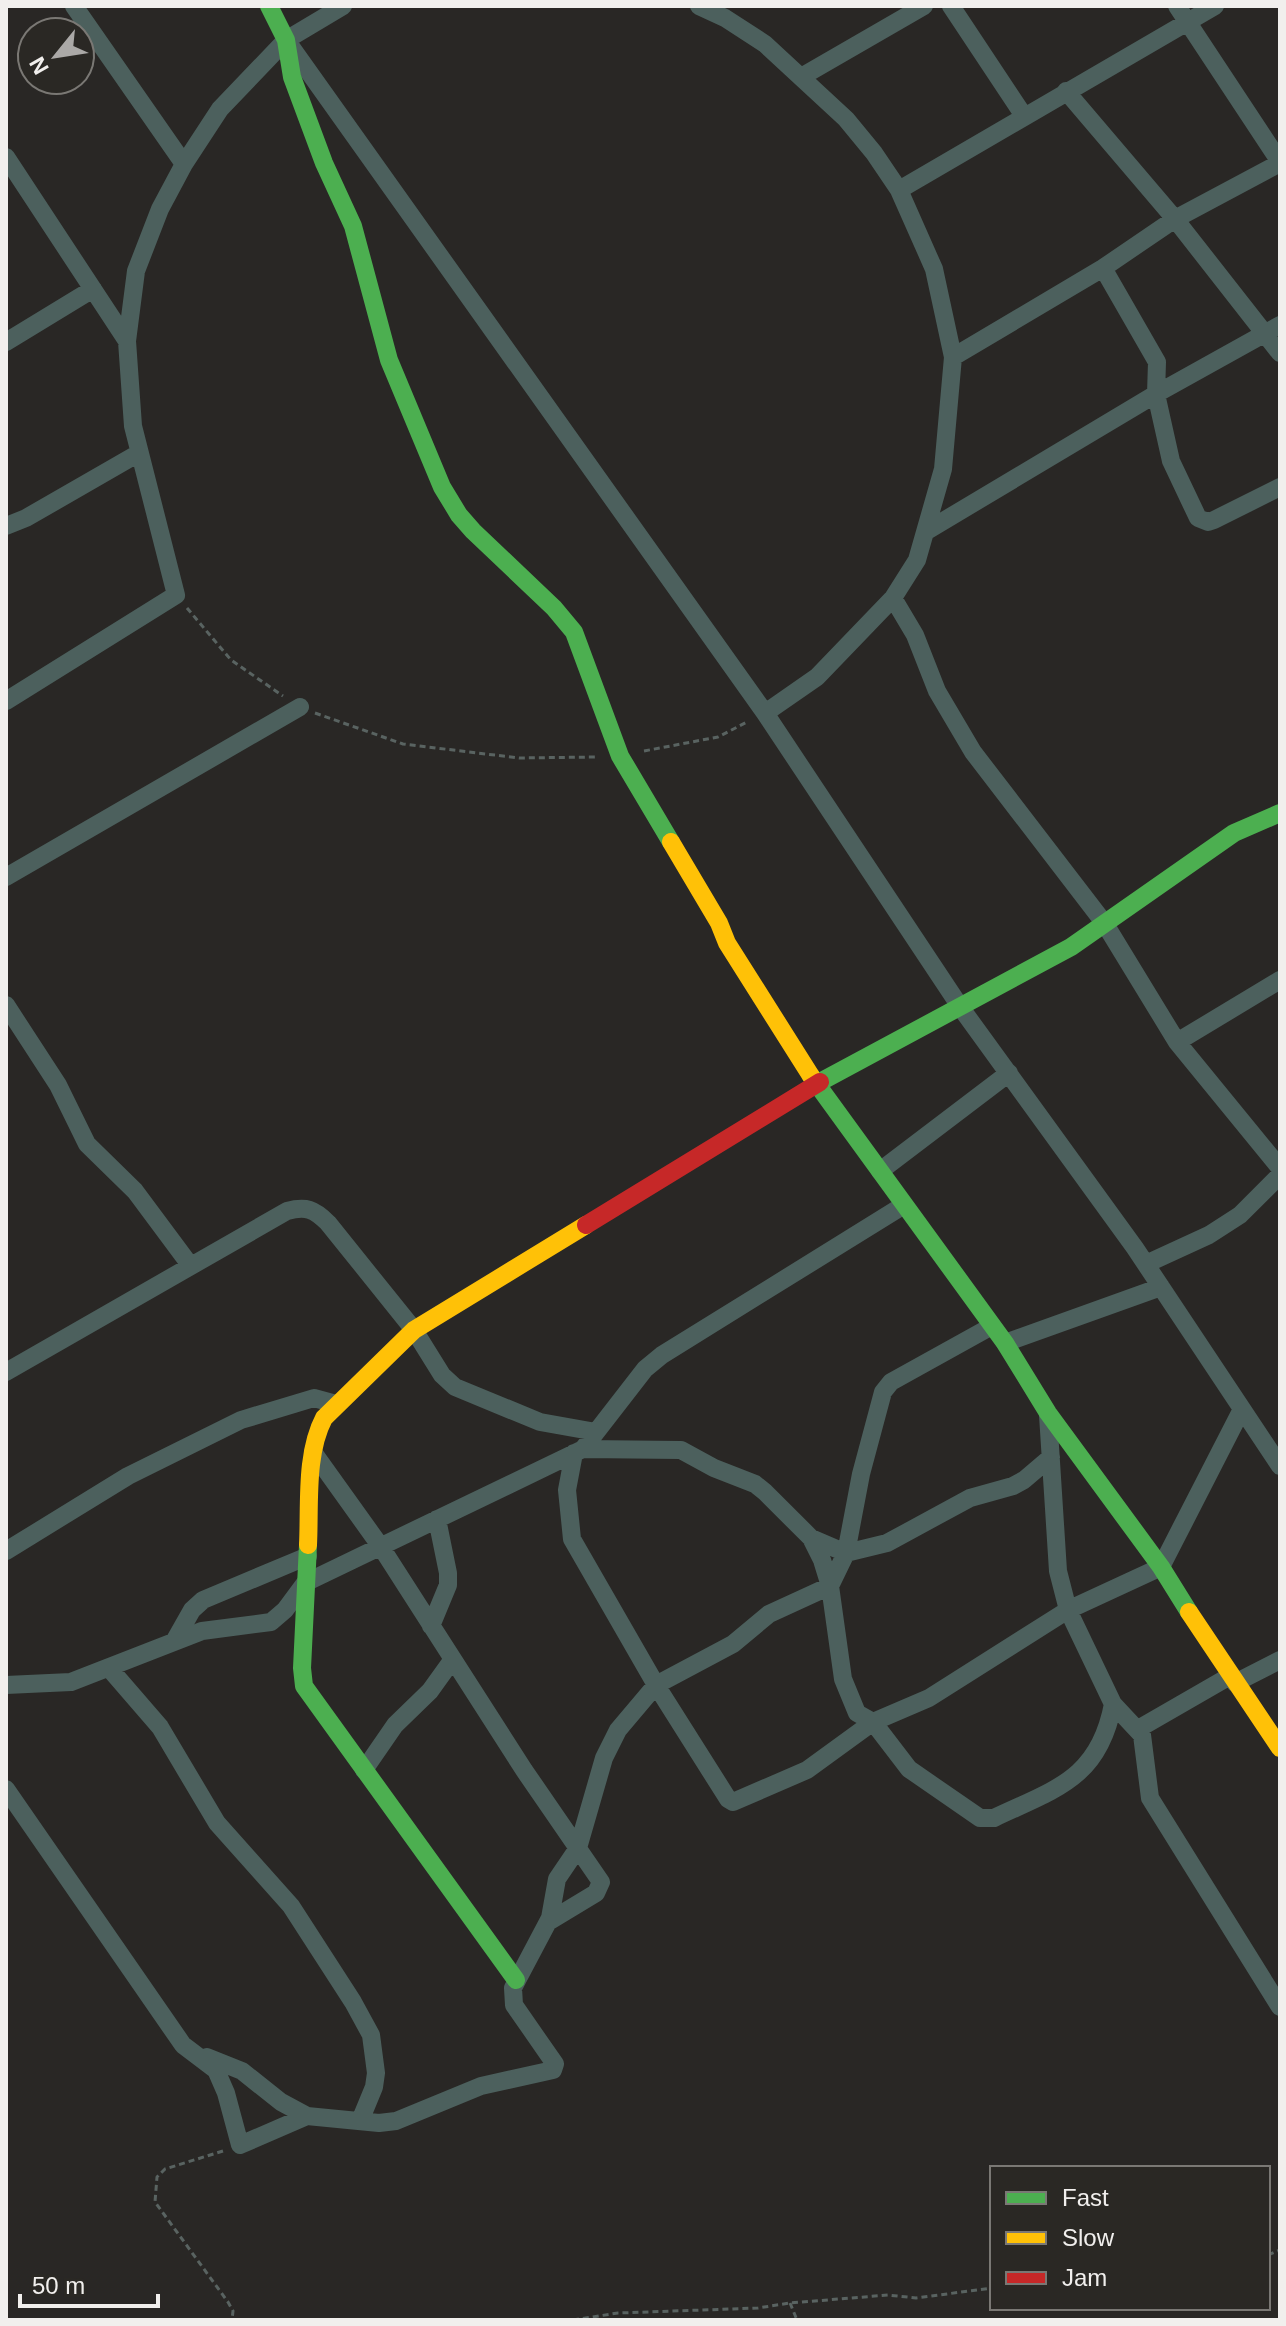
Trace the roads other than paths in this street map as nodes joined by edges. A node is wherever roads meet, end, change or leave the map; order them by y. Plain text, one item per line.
1 (74, 6) edge
2 (269, 6) edge
3 (343, 6) edge
4 (699, 6) edge
5 (924, 6) edge
6 (951, 6) edge
7 (1177, 6) edge
8 (1215, 6) edge
9 (1188, 22) junction
10 (286, 40) junction
11 (801, 77) junction
12 (1066, 91) junction
13 (1024, 116) junction
14 (6, 157) edge
15 (1280, 162) edge
16 (184, 164) junction
17 (899, 190) junction
18 (1175, 219) junction
19 (1103, 268) junction
20 (93, 289) junction
21 (1272, 330) edge
22 (127, 341) junction
23 (6, 342) edge
24 (1280, 353) edge
25 (953, 357) junction
26 (1156, 394) junction
27 (139, 453) junction
28 (1280, 487) edge
29 (6, 526) edge
30 (925, 532) junction
31 (893, 598) junction
32 (6, 701) edge
33 (300, 707) road end
34 (765, 713) junction
35 (1280, 813) edge
36 (6, 877) edge
37 (1105, 924) junction
38 (1280, 980) edge
39 (6, 1005) edge
40 (961, 1008) junction
41 (1177, 1042) junction
42 (1009, 1073) junction
43 (816, 1084) junction
44 (1280, 1168) edge
45 (880, 1171) junction
46 (1280, 1175) edge
47 (904, 1205) junction
48 (1146, 1264) junction
49 (190, 1265) junction
50 (1161, 1287) junction
51 (992, 1326) junction
52 (414, 1330) junction
53 (1005, 1343) junction
54 (6, 1372) edge
55 (336, 1404) junction
56 (1242, 1409) junction
57 (1048, 1413) junction
58 (596, 1432) junction
59 (578, 1451) junction
60 (313, 1452) junction
61 (1051, 1457) junction
62 (1280, 1466) edge
63 (437, 1519) junction
64 (811, 1538) junction
65 (381, 1547) junction
66 (6, 1551) edge
67 (846, 1553) junction
68 (308, 1556) junction
69 (1161, 1567) junction
70 (305, 1583) junction
71 (830, 1586) junction
72 (1068, 1610) junction
73 (431, 1626) junction
74 (175, 1640) junction
75 (453, 1659) junction
76 (1280, 1660) edge
77 (109, 1668) junction
78 (1233, 1679) junction
79 (6, 1685) edge
80 (656, 1685) junction
81 (1113, 1704) junction
82 (873, 1722) junction
83 (1138, 1729) junction
84 (1280, 1748) edge
85 (364, 1770) junction
86 (6, 1789) edge
87 (578, 1848) junction
88 (548, 1922) junction
89 (516, 1980) junction
90 (1280, 2007) edge
91 (183, 2045) junction
92 (307, 2116) junction
93 (360, 2121) junction

1 - 16 street
2 - 10 street
3 - 10 street
4 - 11 street
5 - 11 street
6 - 13 street
7 - 9 street
8 - 9 street
9 - 12 street
9 - 15 street
10 - 16 street
10 - 34 street
10 - 43 street
11 - 17 street
12 - 13 street
12 - 18 street
13 - 17 street
14 - 20 street
15 - 18 street
16 - 22 street
17 - 25 street
18 - 19 street
18 - 21 street
19 - 25 street
19 - 26 street
20 - 22 street
20 - 23 street
21 - 24 street
21 - 26 street
22 - 27 street
25 - 30 street
26 - 28 street
26 - 30 street
27 - 29 street
27 - 32 street
30 - 31 street
31 - 34 street
31 - 37 street
33 - 36 street
34 - 40 street
35 - 37 street
37 - 40 street
37 - 41 street
38 - 41 street
39 - 49 street
40 - 42 street
40 - 43 street
41 - 44 street
42 - 45 street
42 - 48 street
43 - 45 street
43 - 52 street
45 - 47 street
46 - 48 street
47 - 51 street
47 - 58 street
48 - 50 street
49 - 52 street
49 - 54 street
50 - 53 street
50 - 56 street
51 - 53 street
51 - 67 street
52 - 55 street
52 - 58 street
53 - 57 street
55 - 60 street
55 - 66 street
56 - 62 street
56 - 69 street
57 - 61 street
57 - 69 street
58 - 59 street
59 - 63 street
59 - 64 street
59 - 80 street
60 - 65 street
60 - 68 street
61 - 67 street
61 - 72 street
63 - 65 street
63 - 73 street
64 - 67 street
64 - 71 street
65 - 70 street
65 - 73 street
67 - 71 street
68 - 70 street
68 - 74 street
69 - 72 street
69 - 78 street
70 - 74 street
70 - 85 street
71 - 80 street
71 - 82 street
72 - 81 street
72 - 82 street
73 - 75 street
74 - 77 street
75 - 85 street
75 - 87 street
76 - 78 street
77 - 79 street
77 - 93 street
78 - 83 street
78 - 84 street
80 - 82 street
80 - 87 street
81 - 82 street
81 - 83 street
83 - 90 street
85 - 89 street
86 - 91 street
87 - 88 street
87 - 88 street
88 - 89 street
89 - 93 street
91 - 92 street
91 - 92 street
92 - 93 street

